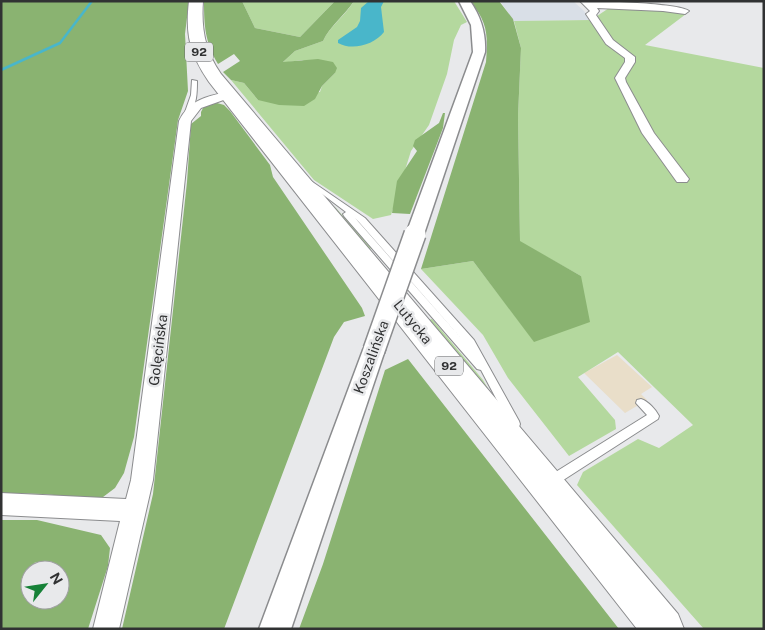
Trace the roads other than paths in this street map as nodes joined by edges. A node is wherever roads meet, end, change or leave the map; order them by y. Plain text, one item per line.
1 (196, 1) edge
2 (464, 1) edge
3 (586, 3) edge
4 (685, 11) dead end
5 (194, 81) dead end
6 (236, 105) junction
7 (188, 112) junction
8 (682, 179) dead end
9 (641, 403) dead end
10 (517, 430) dead end
11 (526, 445) dead end
12 (546, 484) junction
13 (1, 504) edge
14 (135, 511) junction
15 (106, 629) edge
16 (275, 629) edge
17 (663, 629) edge

1 - 6 main road, Lutycka / 92
2 - 16 street, Koszalińska, bridge
3 - 4 street
3 - 8 street
5 - 7 lane
6 - 7 street
6 - 10 lane
6 - 12 main road, Lutycka / 92
7 - 14 street, Golęcińska
9 - 12 lane
11 - 12 lane
12 - 17 main road, Lutycka / 92
13 - 14 street
14 - 15 street, Golęcińska

